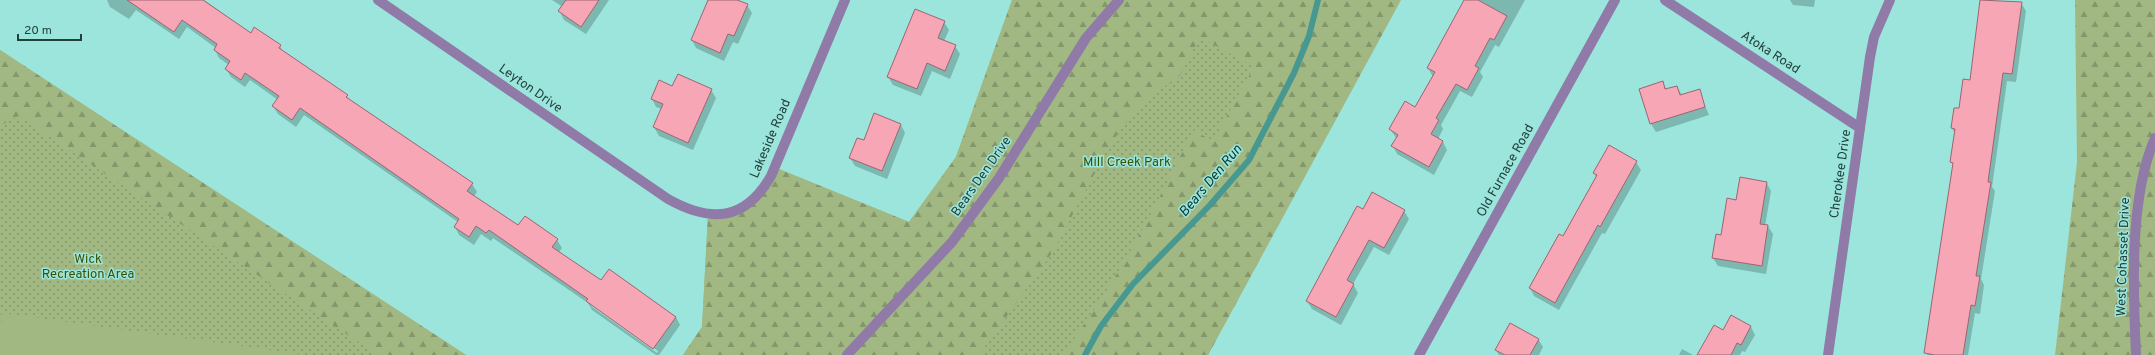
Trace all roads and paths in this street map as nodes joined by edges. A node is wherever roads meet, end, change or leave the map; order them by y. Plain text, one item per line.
1 (378, 0) edge
2 (845, 0) edge
3 (1119, 0) edge
4 (1615, 0) edge
5 (1665, 0) edge
6 (1890, 0) edge
7 (1860, 128) junction
8 (2155, 138) edge
9 (668, 199) joint
10 (846, 355) edge
11 (1419, 355) edge
12 (1828, 355) edge
13 (2136, 355) edge

1 - 9 street, Leyton Drive
2 - 9 street, Lakeside Road
3 - 10 street, Bears Den Drive
4 - 11 street, Old Furnace Road
5 - 7 street, Atoka Road
6 - 7 street, Cherokee Drive
7 - 12 street, Cherokee Drive
8 - 13 street, West Cohasset Drive

